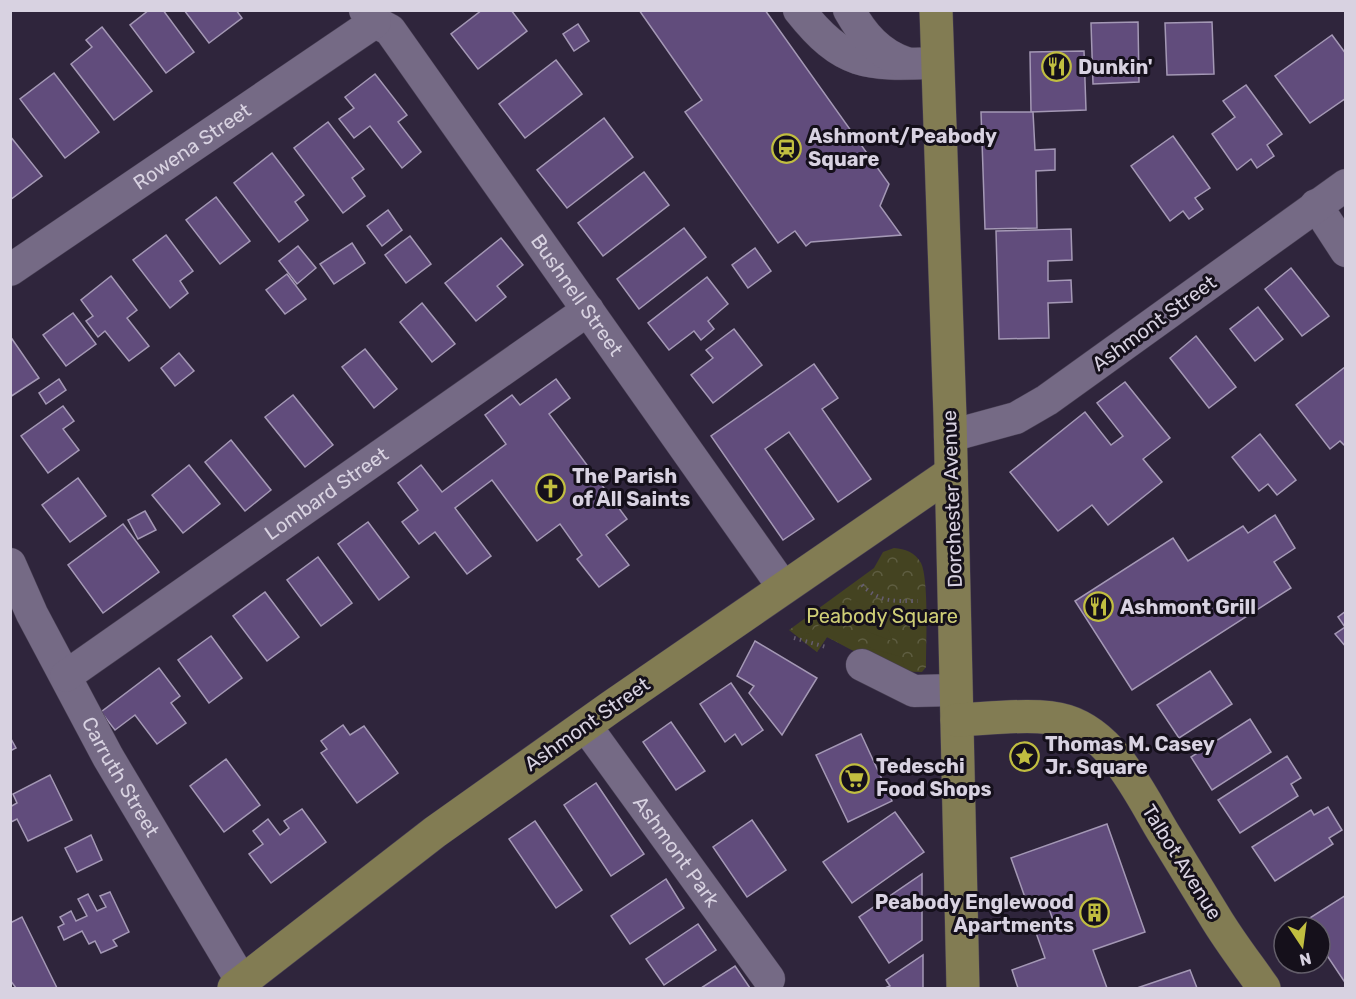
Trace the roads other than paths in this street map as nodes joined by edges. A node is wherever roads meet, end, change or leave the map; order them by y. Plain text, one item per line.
1 (799, 10) edge
2 (849, 10) edge
3 (936, 10) edge
4 (370, 16) edge
5 (922, 63) junction
6 (1346, 185) edge
7 (1316, 206) junction
8 (1346, 251) edge
9 (10, 270) edge
10 (588, 310) junction
11 (950, 436) junction
12 (951, 473) junction
13 (10, 564) edge
14 (783, 587) junction
15 (21, 620) edge
16 (862, 665) dead end
17 (66, 676) junction
18 (957, 705) junction
19 (585, 725) junction
20 (769, 979) dead end
21 (238, 986) edge
22 (963, 988) edge
23 (1264, 988) edge

1 - 5 street
2 - 5 street
3 - 5 main road, Dorchester Avenue
4 - 9 street, Rowena Street
4 - 10 street, Bushnell Street
5 - 11 main road, Dorchester Avenue
6 - 7 street, Ashmont Street
7 - 8 street
7 - 11 street, Ashmont Street
10 - 14 street, Bushnell Street
10 - 17 street, Lombard Street
11 - 12 main road, Dorchester Avenue
12 - 14 main road, Ashmont Street
12 - 18 main road, Dorchester Avenue
13 - 15 street, Carruth Street
14 - 19 main road, Ashmont Street
15 - 17 street, Carruth Street
16 - 18 street
17 - 21 street, Carruth Street
18 - 22 main road, Dorchester Avenue
18 - 23 main road, Talbot Avenue
19 - 20 street, Ashmont Park
19 - 21 main road, Ashmont Street

